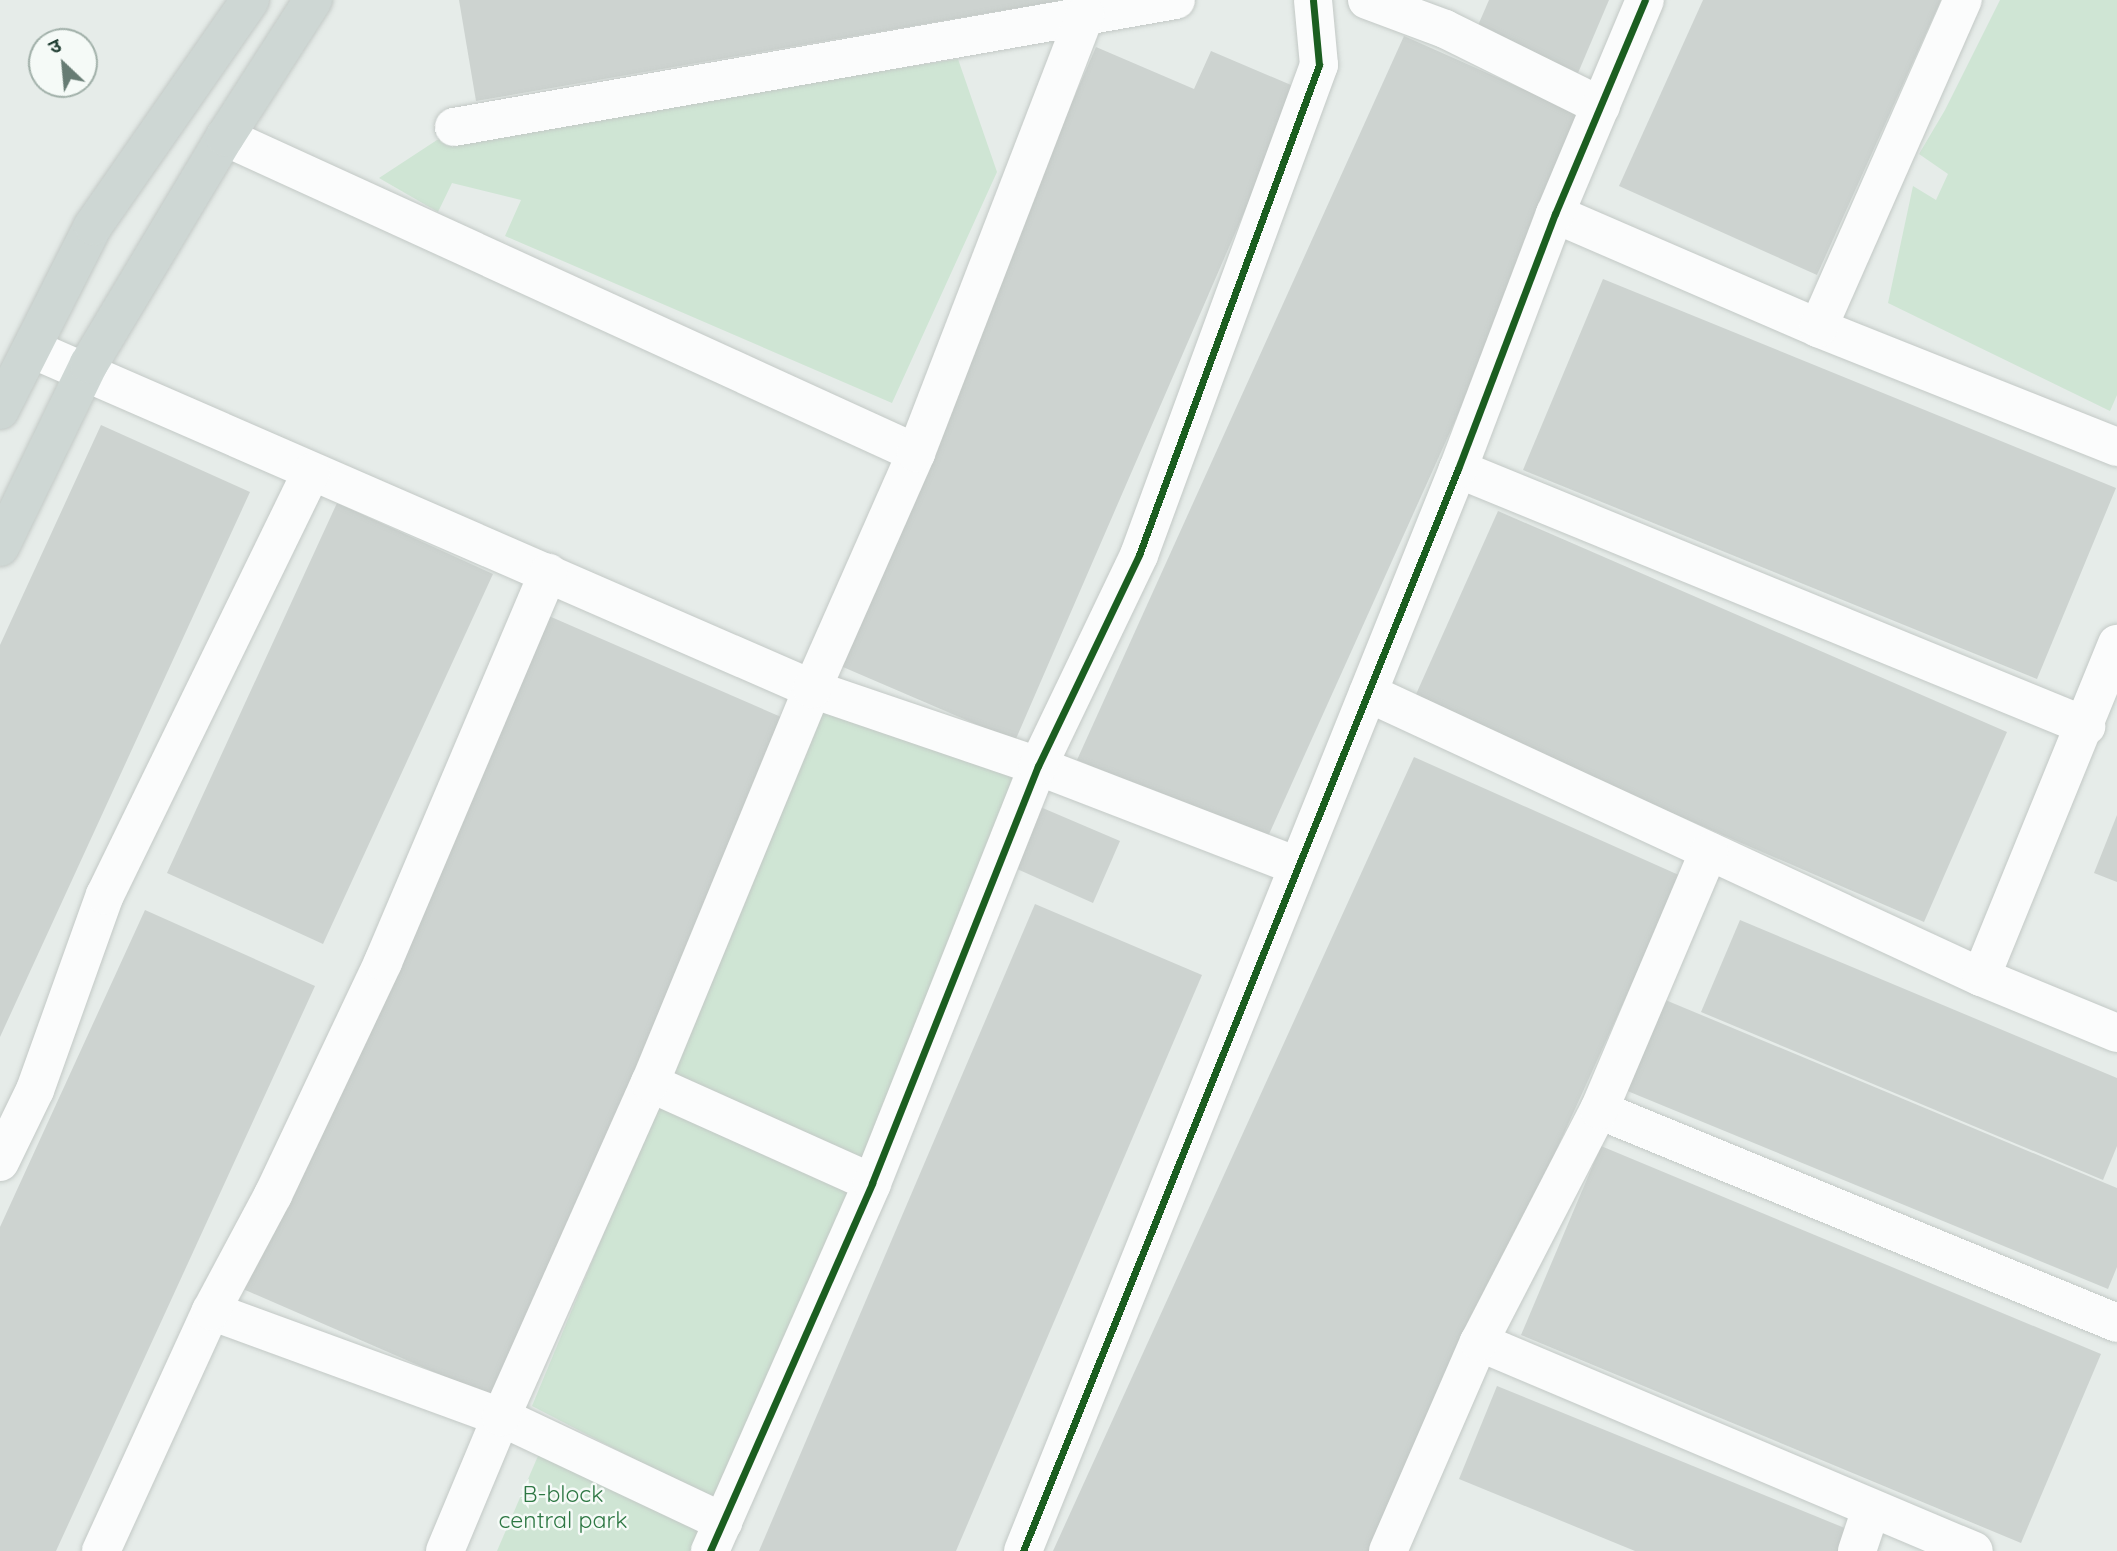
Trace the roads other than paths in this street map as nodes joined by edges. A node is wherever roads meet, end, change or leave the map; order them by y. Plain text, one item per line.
1 (250, 0) edge
2 (313, 0) edge
3 (1176, 0) edge
4 (1313, 0) edge
5 (1367, 0) edge
6 (1645, 0) edge
7 (1963, 0) edge
8 (1085, 14) junction
9 (1452, 15) edge
10 (1601, 106) junction
11 (454, 127) dead end
12 (225, 137) junction
13 (1555, 214) junction
14 (1818, 328) junction
15 (32, 349) junction
16 (85, 372) junction
17 (0, 409) edge
18 (2117, 447) edge
19 (916, 453) junction
20 (1458, 469) junction
21 (312, 472) junction
22 (0, 547) edge
23 (548, 573) junction
24 (2117, 644) edge
25 (812, 689) junction
26 (1368, 693) junction
27 (2086, 726) junction
28 (1038, 766) junction
29 (1709, 851) junction
30 (1297, 866) junction
31 (1981, 977) junction
32 (2117, 1033) edge
33 (650, 1083) junction
34 (1599, 1110) junction
35 (0, 1162) edge
36 (872, 1183) junction
37 (211, 1311) junction
38 (2117, 1323) edge
39 (1479, 1342) junction
40 (501, 1417) junction
41 (1871, 1509) junction
42 (716, 1536) edge
43 (101, 1551) edge
44 (445, 1551) edge
45 (1023, 1551) edge
46 (1388, 1551) edge
47 (1857, 1551) edge
48 (1974, 1551) edge

1 - 15 main road
2 - 12 main road
3 - 8 street
4 - 28 street
5 - 9 street
6 - 10 street
7 - 14 street
8 - 11 street
8 - 19 street
9 - 10 street
10 - 13 street
12 - 16 main road
12 - 19 street
13 - 14 street
13 - 20 street
14 - 18 street
15 - 16 street
15 - 17 main road
16 - 21 street
16 - 22 main road
19 - 25 street
20 - 26 street
20 - 27 street
21 - 23 street
21 - 35 street
23 - 25 street
23 - 37 street
24 - 27 street
25 - 28 street
25 - 33 street
26 - 29 street
26 - 30 street
27 - 31 street
28 - 30 street
28 - 36 street
29 - 31 street
29 - 34 street
30 - 45 street
31 - 32 street
33 - 36 street
33 - 40 street
34 - 38 street
34 - 39 street
36 - 42 street
37 - 40 street
37 - 43 street
39 - 41 street
39 - 46 street
40 - 42 street
40 - 44 street
41 - 47 street
41 - 48 street

